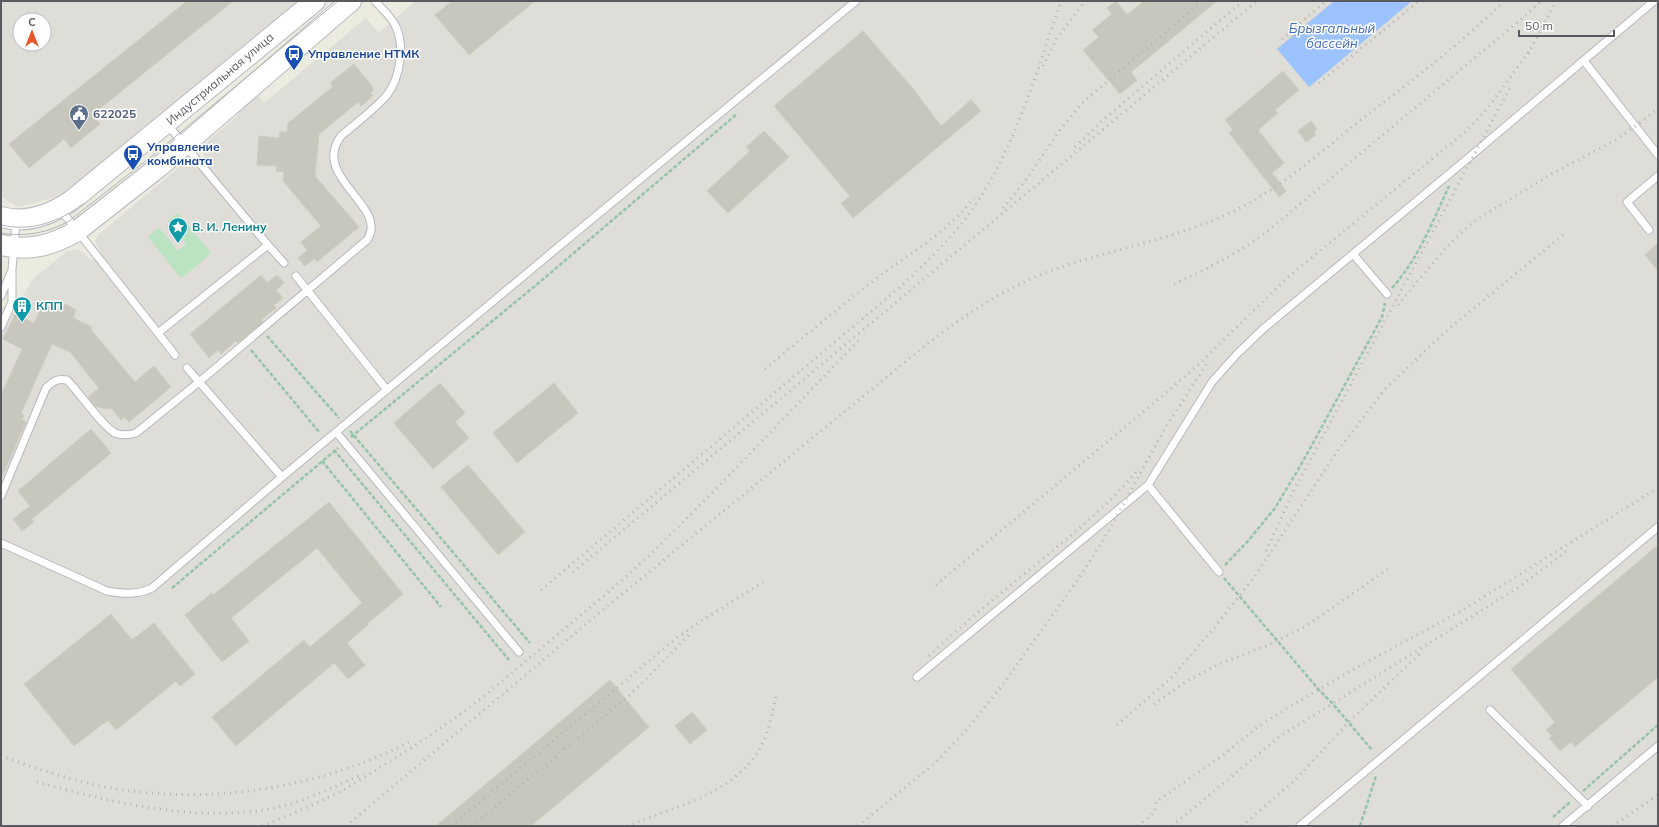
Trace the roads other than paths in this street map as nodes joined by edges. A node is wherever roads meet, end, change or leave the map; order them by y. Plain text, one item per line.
1 (315, 1) edge
2 (351, 1) edge
3 (375, 1) edge
4 (856, 1) edge
5 (1654, 1) edge
6 (1584, 61) junction
7 (167, 124) junction
8 (184, 145) junction
9 (1658, 155) edge
10 (1658, 176) edge
11 (60, 209) junction
12 (9, 218) edge
13 (1650, 230) dead end
14 (77, 231) junction
15 (268, 245) junction
16 (7, 247) edge
17 (1353, 254) junction
18 (284, 263) dead end
19 (12, 270) junction
20 (296, 276) dead end
21 (306, 290) junction
22 (1387, 294) road end
23 (1, 296) edge
24 (1, 327) edge
25 (158, 333) junction
26 (175, 355) dead end
27 (187, 368) dead end
28 (199, 382) junction
29 (387, 390) junction
30 (336, 432) junction
31 (282, 477) junction
32 (1148, 485) junction
33 (1, 496) edge
34 (1658, 527) edge
35 (1, 543) edge
36 (1219, 572) road end
37 (518, 652) dead end
38 (917, 677) dead end
39 (1490, 710) dead end
40 (1658, 746) edge
41 (1588, 806) junction
42 (1300, 826) edge
43 (1563, 826) edge

1 - 7 main road, Индустриальная улица
2 - 8 main road
3 - 21 lane
4 - 29 lane
5 - 6 lane
6 - 9 lane
6 - 17 lane
7 - 8 lane
7 - 11 main road, Индустриальная улица
8 - 14 main road
8 - 15 lane
10 - 13 lane
11 - 12 main road, Индустриальная улица
11 - 14 lane
12 - 16 lane
14 - 16 main road
14 - 25 lane
15 - 18 lane
15 - 25 lane
16 - 19 lane
17 - 22 lane
17 - 32 lane
19 - 23 lane
19 - 24 lane
20 - 21 lane
21 - 28 lane
21 - 29 lane
25 - 26 lane
27 - 28 lane
28 - 31 lane
28 - 33 lane
29 - 30 lane
30 - 31 lane
30 - 37 lane
31 - 35 lane
32 - 36 lane
32 - 38 lane
34 - 42 lane
39 - 41 lane
40 - 41 lane
41 - 43 lane

